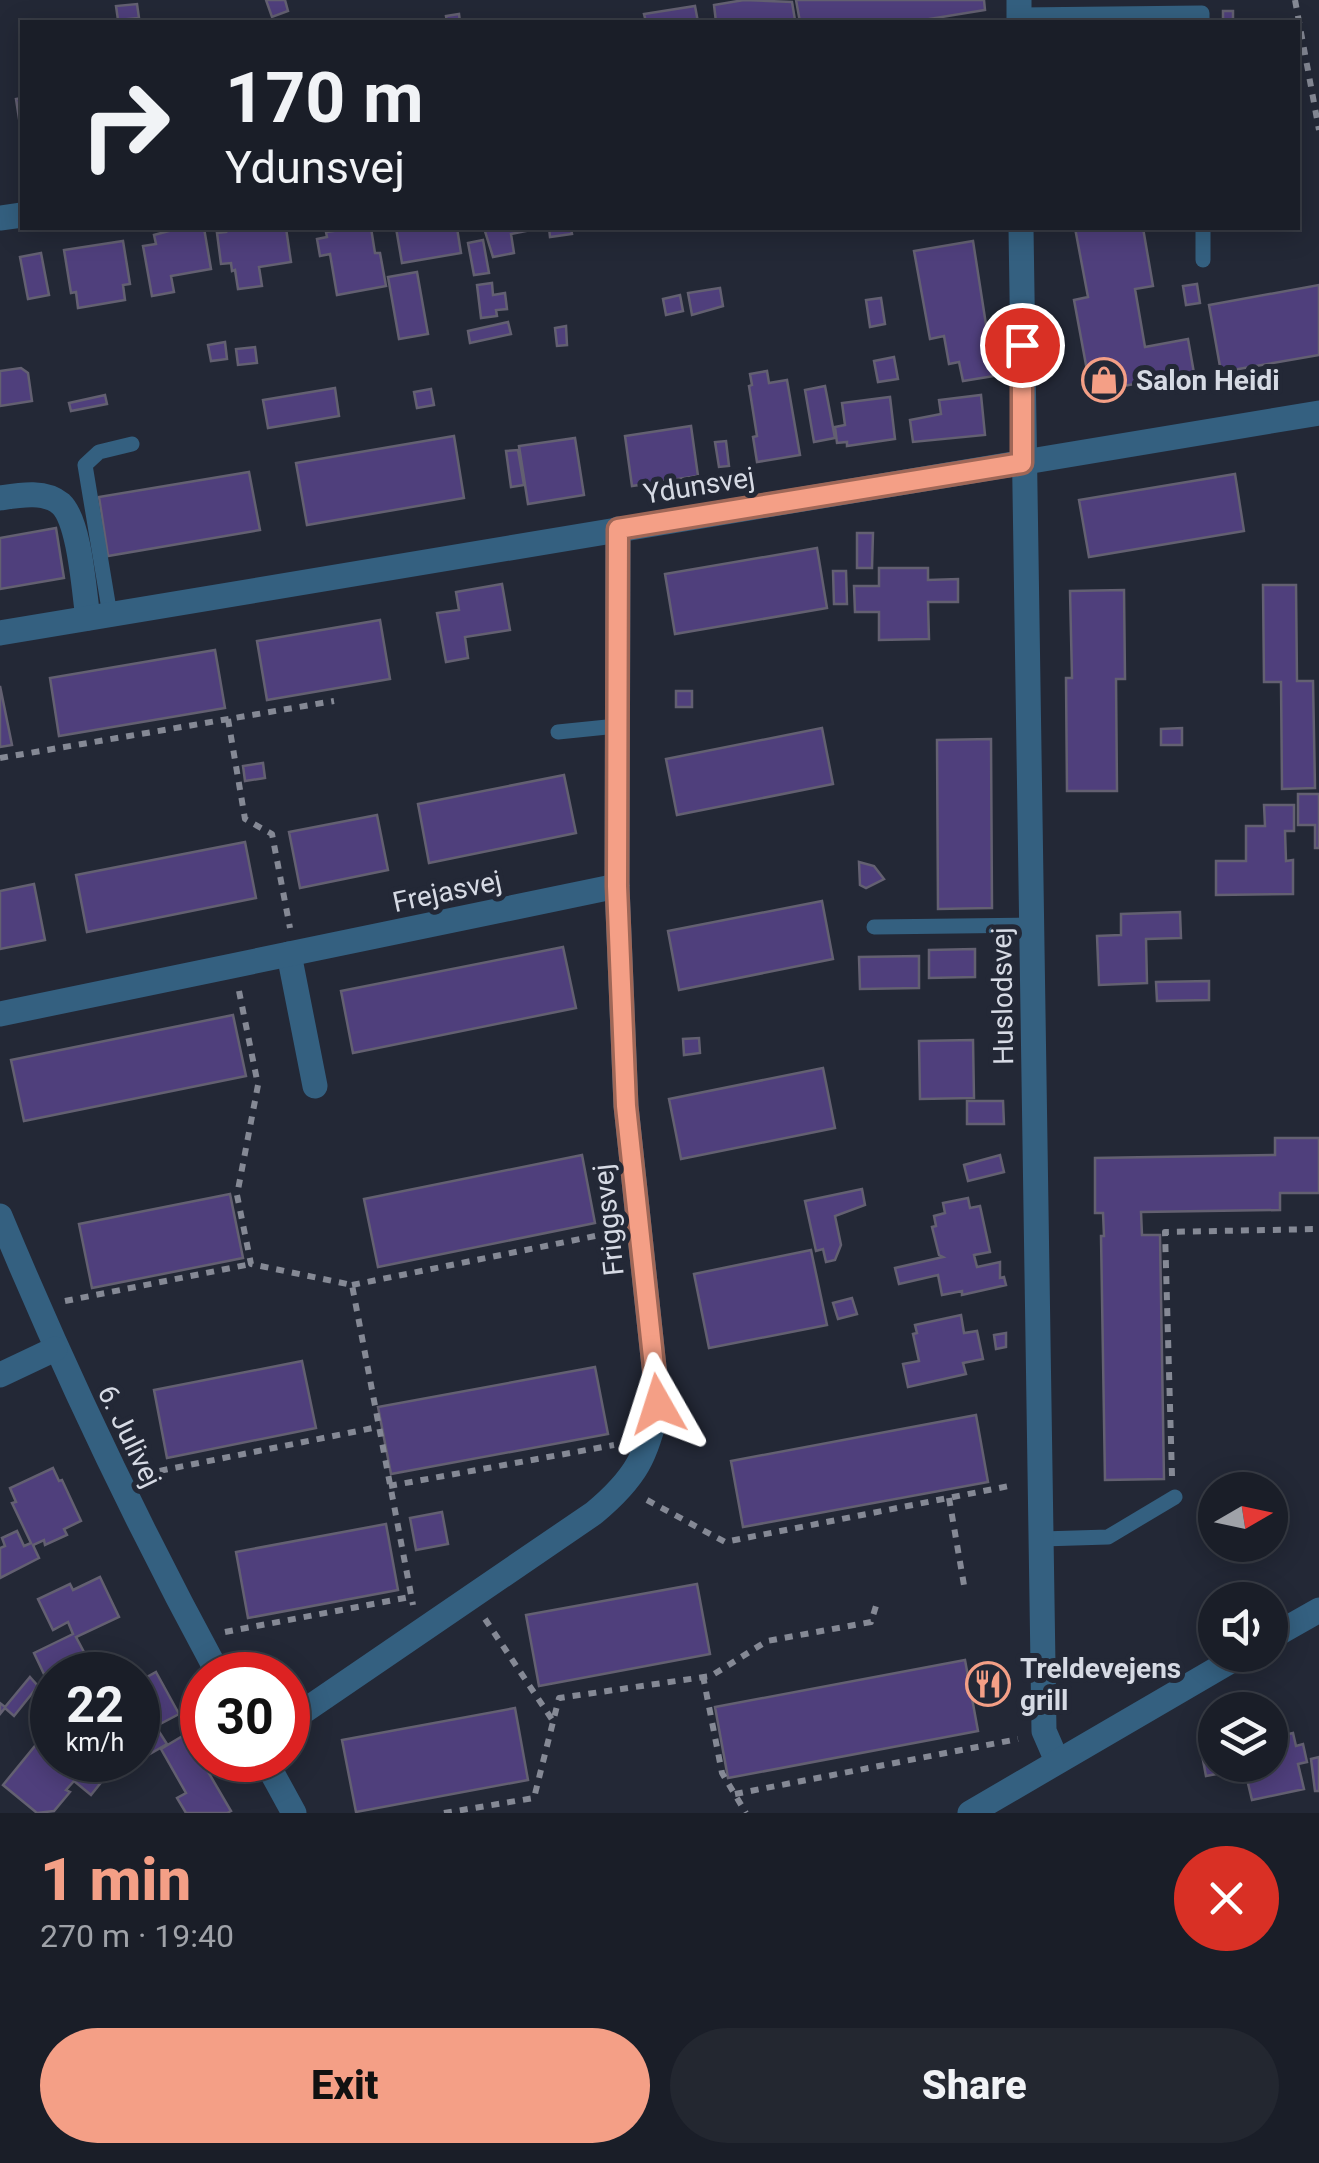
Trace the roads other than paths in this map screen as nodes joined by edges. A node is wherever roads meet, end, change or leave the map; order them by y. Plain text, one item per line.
1 (1019, 12) edge
2 (1202, 20) edge
3 (1021, 230) edge
4 (1202, 230) edge
5 (1203, 260) dead end
6 (1319, 413) edge
7 (132, 444) dead end
8 (1022, 463) junction
9 (0, 498) edge
10 (618, 529) junction
11 (99, 617) junction
12 (0, 634) edge
13 (618, 726) junction
14 (558, 732) dead end
15 (617, 886) junction
16 (1031, 925) junction
17 (874, 927) dead end
18 (290, 954) junction
19 (0, 1014) edge
20 (316, 1086) dead end
21 (0, 1216) edge
22 (55, 1349) junction
23 (0, 1374) edge
24 (1175, 1497) road end
25 (1042, 1538) junction
26 (1319, 1610) edge
27 (1288, 1628) edge
28 (206, 1652) edge
29 (1211, 1672) edge
30 (310, 1707) edge
31 (1057, 1761) junction
32 (278, 1782) edge
33 (294, 1813) edge
34 (970, 1813) edge

1 - 2 lane
3 - 8 street, Huslodsvej
4 - 5 lane
6 - 8 street, Ydunsvej
7 - 11 lane
8 - 10 street, Ydunsvej
8 - 16 street, Huslodsvej
9 - 11 street
10 - 11 street, Ydunsvej
10 - 13 street, Friggsvej
11 - 12 street, Ydunsvej
13 - 14 lane
13 - 15 street, Friggsvej
15 - 18 street, Frejasvej
15 - 30 street, Friggsvej
16 - 17 lane
16 - 25 street, Huslodsvej
18 - 19 street, Frejasvej
18 - 20 street
21 - 22 street, 6. Julivej
22 - 23 street
22 - 28 street, 6. Julivej
24 - 25 lane
25 - 31 street, Huslodsvej
26 - 27 street
29 - 31 street
31 - 34 street
32 - 33 street

